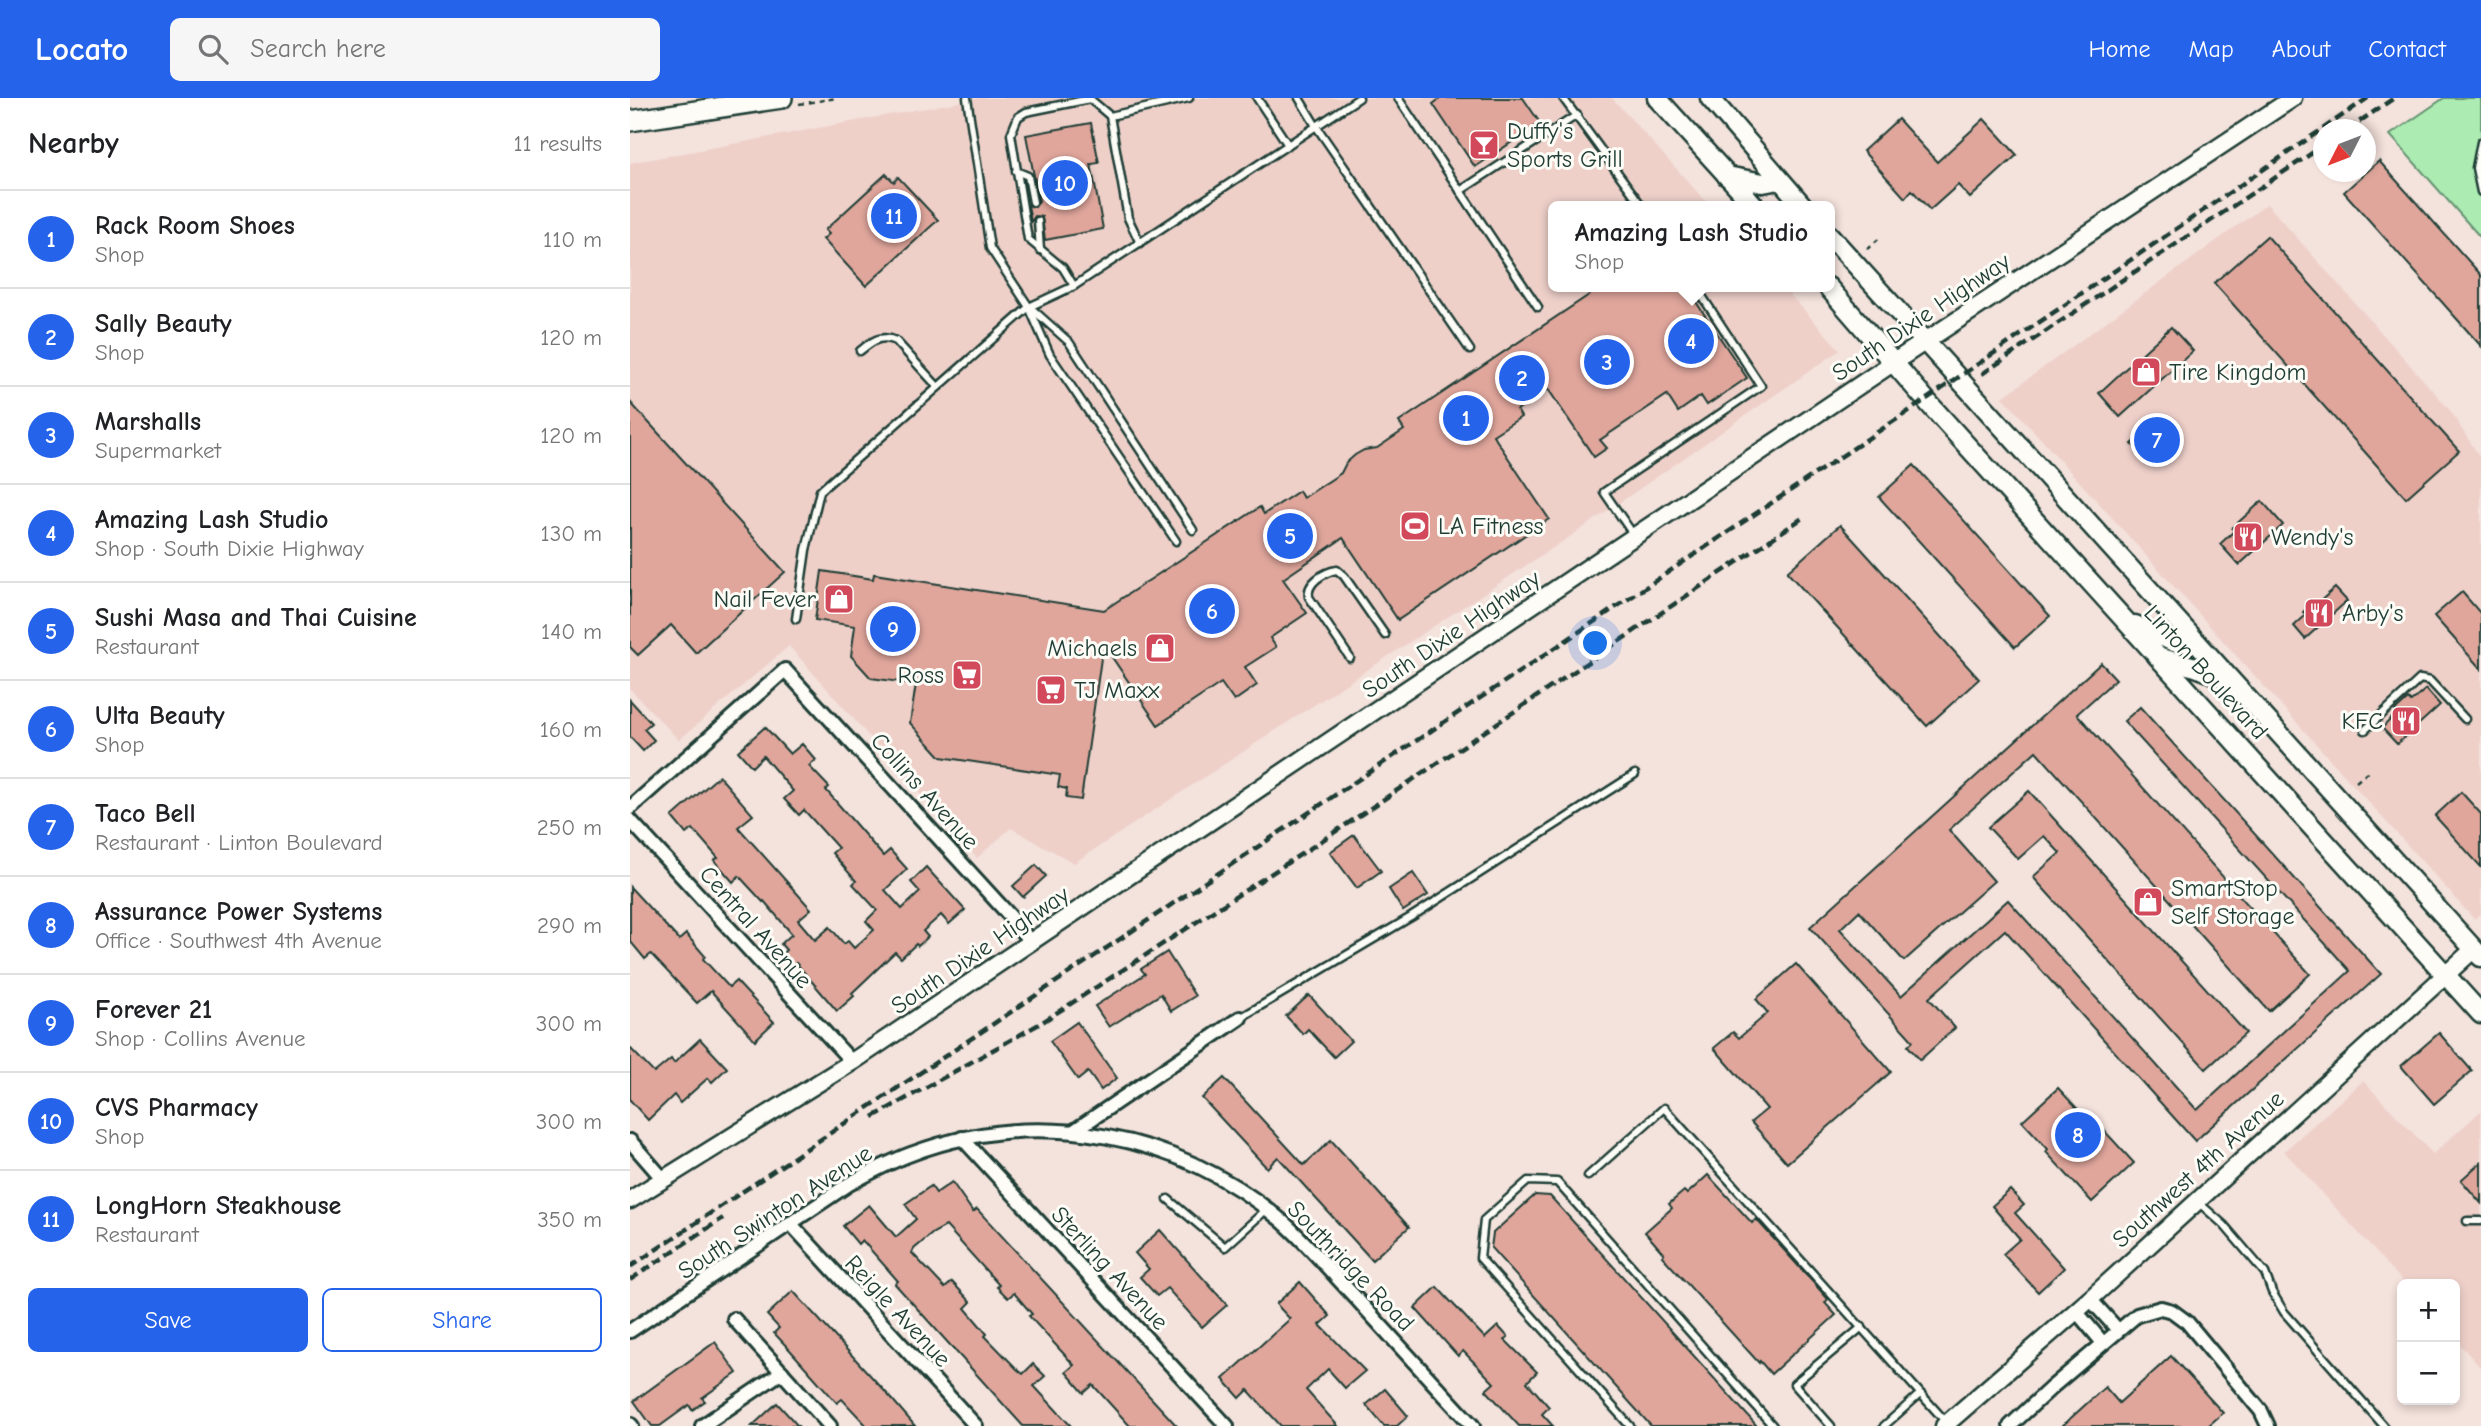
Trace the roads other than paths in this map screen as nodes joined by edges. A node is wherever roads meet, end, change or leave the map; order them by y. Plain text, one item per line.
1 (782, 98) edge
2 (967, 98) edge
3 (1189, 98) edge
4 (1256, 98) edge
5 (1299, 98) edge
6 (1359, 98) edge
7 (1398, 98) edge
8 (1563, 98) edge
9 (1657, 98) edge
10 (1710, 98) edge
11 (2292, 98) edge
12 (1577, 115) junction
13 (1110, 116) junction
14 (630, 121) edge
15 (1316, 126) junction
16 (2481, 142) edge
17 (1288, 145) junction
18 (1016, 171) junction
19 (1727, 176) junction
20 (1779, 180) junction
21 (1460, 191) junction
22 (2481, 192) edge
23 (1638, 201) edge
24 (1750, 201) edge
25 (1798, 201) edge
26 (1033, 202) dead end
27 (1038, 221) dead end
28 (1835, 242) edge
29 (1140, 243) junction
30 (1040, 250) junction
31 (1074, 286) junction
32 (1699, 292) edge
33 (1832, 292) edge
34 (1029, 307) junction
35 (1538, 307) dead end
36 (1924, 342) junction
37 (1470, 350) dead end
38 (860, 351) dead end
39 (1894, 362) junction
40 (938, 387) junction
41 (1193, 530) dead end
42 (1635, 537) junction
43 (1176, 541) dead end
44 (796, 619) dead end
45 (2126, 620) junction
46 (1385, 635) dead end
47 (2197, 643) junction
48 (2160, 657) junction
49 (1350, 658) dead end
50 (2230, 680) junction
51 (2465, 719) dead end
52 (2365, 730) dead end
53 (1635, 774) dead end
54 (630, 808) edge
55 (630, 820) edge
56 (1031, 943) junction
57 (2479, 950) edge
58 (2446, 975) junction
59 (2481, 1014) edge
60 (1240, 1018) joint
61 (852, 1062) junction
62 (1074, 1131) junction
63 (962, 1138) junction
64 (630, 1141) edge
65 (1181, 1158) joint
66 (1588, 1176) dead end
67 (663, 1179) junction
68 (1168, 1199) dead end
69 (630, 1200) edge
70 (2197, 1201) junction
71 (1266, 1209) junction
72 (2481, 1221) edge
73 (2467, 1222) dead end
74 (790, 1223) junction
75 (2090, 1299) junction
76 (2076, 1311) junction
77 (734, 1319) dead end
78 (1862, 1327) junction
79 (2118, 1330) junction
80 (630, 1331) edge
81 (2103, 1343) junction
82 (782, 1372) junction
83 (1920, 1394) junction
84 (1946, 1425) edge
85 (702, 1426) edge
86 (830, 1426) edge
87 (976, 1426) edge
88 (1227, 1426) edge
89 (1473, 1426) edge
90 (1630, 1426) edge
91 (1773, 1426) edge
92 (1830, 1426) edge
93 (1884, 1426) edge
94 (2010, 1426) edge
95 (2268, 1426) edge
96 (2384, 1426) edge

1 - 14 main road
2 - 34 lane
3 - 13 lane
4 - 17 lane
5 - 15 lane
6 - 15 lane
7 - 21 lane
8 - 12 lane
9 - 19 main road
10 - 20 main road
11 - 36 street, South Dixie Highway
12 - 21 lane
12 - 23 lane
13 - 18 lane
13 - 29 lane
15 - 17 lane
15 - 37 lane
16 - 22 lane
17 - 29 lane
18 - 26 lane
18 - 30 lane
19 - 20 main road
19 - 24 main road
20 - 25 main road
21 - 35 lane
27 - 30 lane
28 - 36 main road, Linton Boulevard
29 - 31 lane
30 - 31 lane
31 - 34 lane
32 - 42 lane
33 - 39 main road, Linton Boulevard
34 - 40 lane
34 - 41 lane
34 - 43 lane
36 - 39 street, South Dixie Highway
36 - 47 main road, Linton Boulevard
38 - 40 lane
39 - 42 street, South Dixie Highway
39 - 45 main road, Linton Boulevard
40 - 44 lane
42 - 56 street, South Dixie Highway
45 - 47 main road
45 - 48 main road, Linton Boulevard
46 - 49 lane
47 - 50 main road, Linton Boulevard
48 - 50 main road
48 - 58 main road, Linton Boulevard
50 - 57 main road, Linton Boulevard
51 - 52 lane
53 - 60 lane
54 - 56 street, Collins Avenue
55 - 61 street, Central Avenue
56 - 61 street, South Dixie Highway
57 - 58 street, Southwest 4th Avenue
58 - 59 main road, Linton Boulevard
58 - 70 street, Southwest 4th Avenue
60 - 62 street
61 - 67 street, South Dixie Highway
62 - 63 street, South Swinton Avenue
62 - 65 street, South Swinton Avenue
63 - 74 street, South Swinton Avenue
63 - 88 street, Sterling Avenue
64 - 67 street
65 - 71 street, Southridge Road
66 - 78 lane
67 - 69 street, South Dixie Highway
68 - 71 lane
70 - 75 street, Southwest 4th Avenue
70 - 96 lane
71 - 89 street, Southridge Road
72 - 73 lane
74 - 80 street, South Swinton Avenue
74 - 87 street, Reigle Avenue
75 - 76 street, Southwest 4th Avenue
75 - 79 street
76 - 81 street
76 - 84 street, Southwest 4th Avenue
77 - 82 street
78 - 83 lane
78 - 92 lane
79 - 81 street
79 - 95 street
81 - 94 street
82 - 85 street
82 - 86 street
83 - 84 lane
83 - 93 lane
90 - 91 lane

